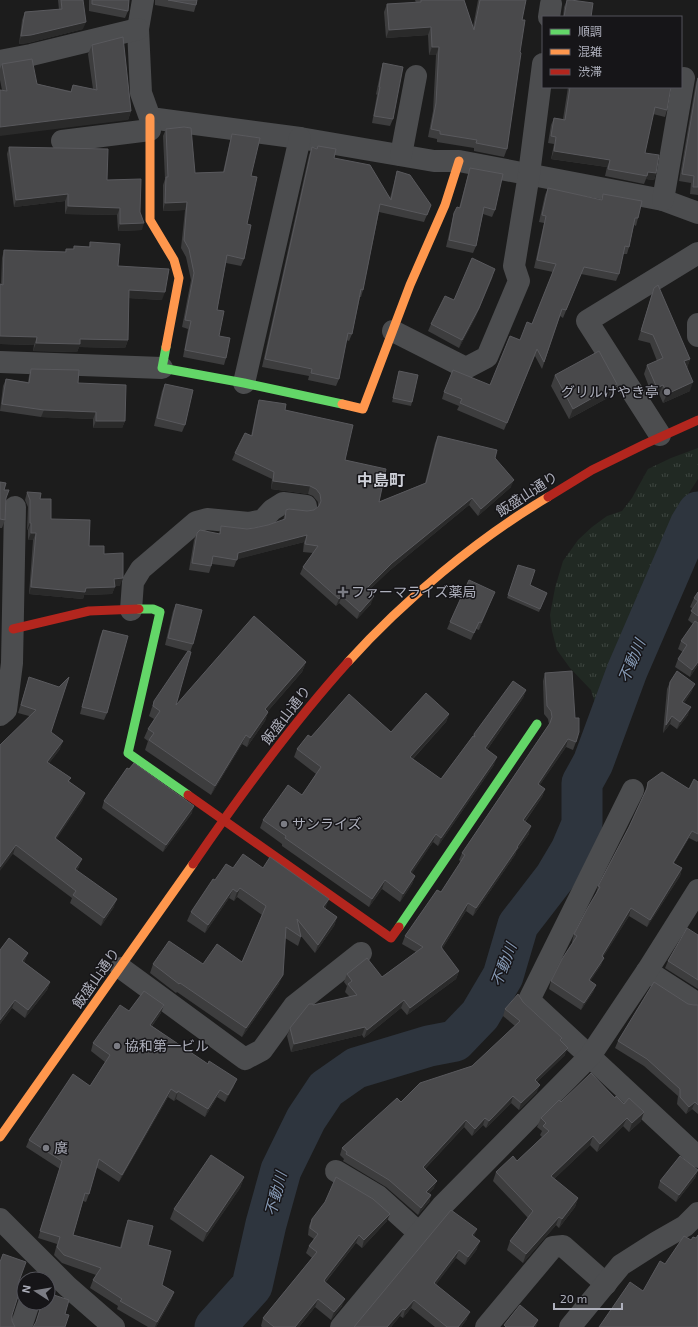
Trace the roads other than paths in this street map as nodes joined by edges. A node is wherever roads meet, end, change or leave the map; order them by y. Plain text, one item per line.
1 (143, 0) edge
2 (138, 29) junction
3 (0, 61) edge
4 (542, 72) edge
5 (416, 76) dead end
6 (684, 78) dead end
7 (150, 124) junction
8 (300, 138) junction
9 (62, 141) dead end
10 (401, 155) junction
11 (459, 161) junction
12 (529, 174) junction
13 (663, 200) junction
14 (698, 213) edge
15 (698, 253) edge
16 (698, 324) edge
17 (393, 331) junction
18 (698, 336) edge
19 (0, 362) edge
20 (162, 368) junction
21 (244, 383) junction
22 (698, 420) edge
23 (660, 435) junction
24 (306, 506) dead end
25 (15, 507) dead end
26 (7, 548) edge
27 (130, 610) junction
28 (9, 622) edge
29 (0, 716) edge
30 (537, 724) dead end
31 (633, 790) dead end
32 (224, 820) junction
33 (698, 890) edge
34 (360, 953) dead end
35 (121, 968) junction
36 (647, 971) junction
37 (692, 1000) dead end
38 (590, 1056) junction
39 (0, 1137) edge
40 (698, 1157) edge
41 (336, 1171) dead end
42 (698, 1213) edge
43 (0, 1219) edge
44 (420, 1233) junction
45 (42, 1271) edge
46 (56, 1280) edge
47 (606, 1284) junction
48 (27, 1311) edge
49 (21, 1327) edge
50 (114, 1327) edge
51 (341, 1327) edge
52 (486, 1327) edge
53 (570, 1327) edge

1 - 2 street
2 - 3 street
2 - 7 street
4 - 12 street
5 - 10 street
6 - 13 street
7 - 8 street
7 - 9 street
7 - 20 street
8 - 10 street
8 - 21 street
10 - 11 street
11 - 12 street
11 - 17 street
12 - 13 street
12 - 17 street
13 - 14 street
15 - 23 street
16 - 18 street
17 - 21 street
19 - 20 street
20 - 21 street
22 - 23 street, 飯盛山通り
23 - 32 street, 飯盛山通り
24 - 27 street
25 - 26 street
26 - 28 street
27 - 28 street
27 - 32 street
28 - 29 street
30 - 32 street
31 - 38 street
32 - 35 street, 飯盛山通り
33 - 36 street
34 - 35 street
35 - 39 street, 飯盛山通り
36 - 37 street
36 - 38 street
38 - 40 street
38 - 44 street
41 - 44 street
42 - 47 street
43 - 45 street
44 - 51 street
46 - 50 street
47 - 52 street
47 - 53 street
48 - 49 street

